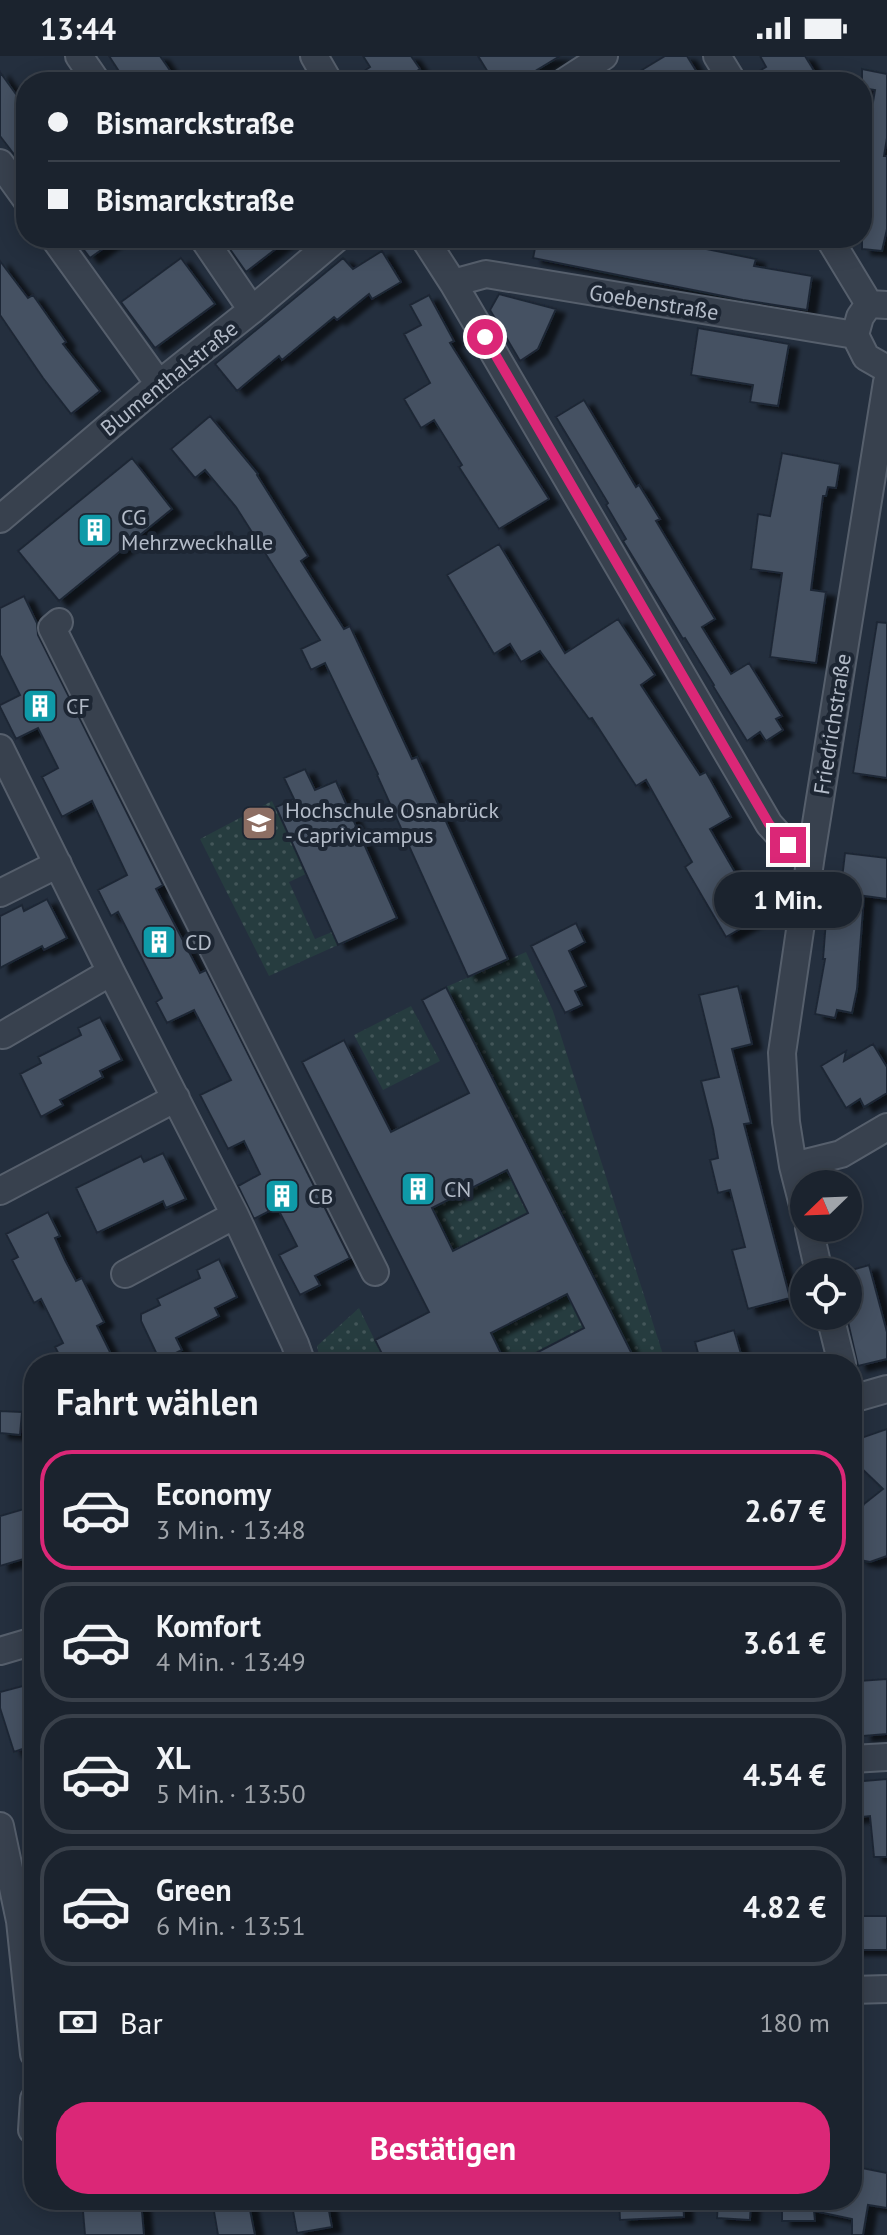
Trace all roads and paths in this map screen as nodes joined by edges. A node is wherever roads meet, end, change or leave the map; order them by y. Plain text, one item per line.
1 (604, 56) edge
2 (579, 72) edge
3 (0, 163) edge
4 (16, 185) edge
5 (61, 248) edge
6 (210, 248) edge
7 (325, 248) edge
8 (430, 248) edge
9 (836, 248) edge
10 (453, 283) junction
11 (878, 305) edge
12 (252, 310) junction
13 (855, 335) junction
14 (887, 369) edge
15 (887, 382) edge
16 (159, 384) junction
17 (0, 519) edge
18 (59, 622) dead end
19 (0, 748) edge
20 (811, 855) junction
21 (58, 864) junction
22 (0, 893) edge
23 (111, 972) junction
24 (3, 1035) dead end
25 (176, 1098) junction
26 (887, 1127) edge
27 (793, 1166) junction
28 (794, 1170) edge
29 (0, 1191) edge
30 (235, 1215) junction
31 (375, 1272) dead end
32 (125, 1274) dead end
33 (834, 1330) edge
34 (298, 1354) edge
35 (840, 1354) edge
36 (887, 1389) edge
37 (862, 1396) edge
38 (24, 1644) edge
39 (0, 1651) edge
40 (887, 1757) edge
41 (862, 1758) edge
42 (0, 1826) edge
43 (24, 1959) edge
44 (887, 1989) edge
45 (862, 1990) edge

1 - 2 street
3 - 4 street
5 - 16 street
6 - 12 street
7 - 12 street, Blumenthalstraße
8 - 10 street
9 - 11 street
10 - 13 street, Goebenstraße
10 - 20 street
11 - 13 street
12 - 16 street, Blumenthalstraße
13 - 14 street
15 - 20 street, Friedrichstraße
16 - 17 street, Blumenthalstraße
18 - 31 street
19 - 21 street
20 - 27 street, Friedrichstraße
21 - 22 street
21 - 23 street
23 - 24 street
23 - 25 street
25 - 29 street
25 - 30 street
26 - 27 street
27 - 28 street, Friedrichstraße
30 - 32 street
30 - 34 street
33 - 35 street
36 - 37 street
38 - 39 street
40 - 41 street
42 - 43 street
44 - 45 street

